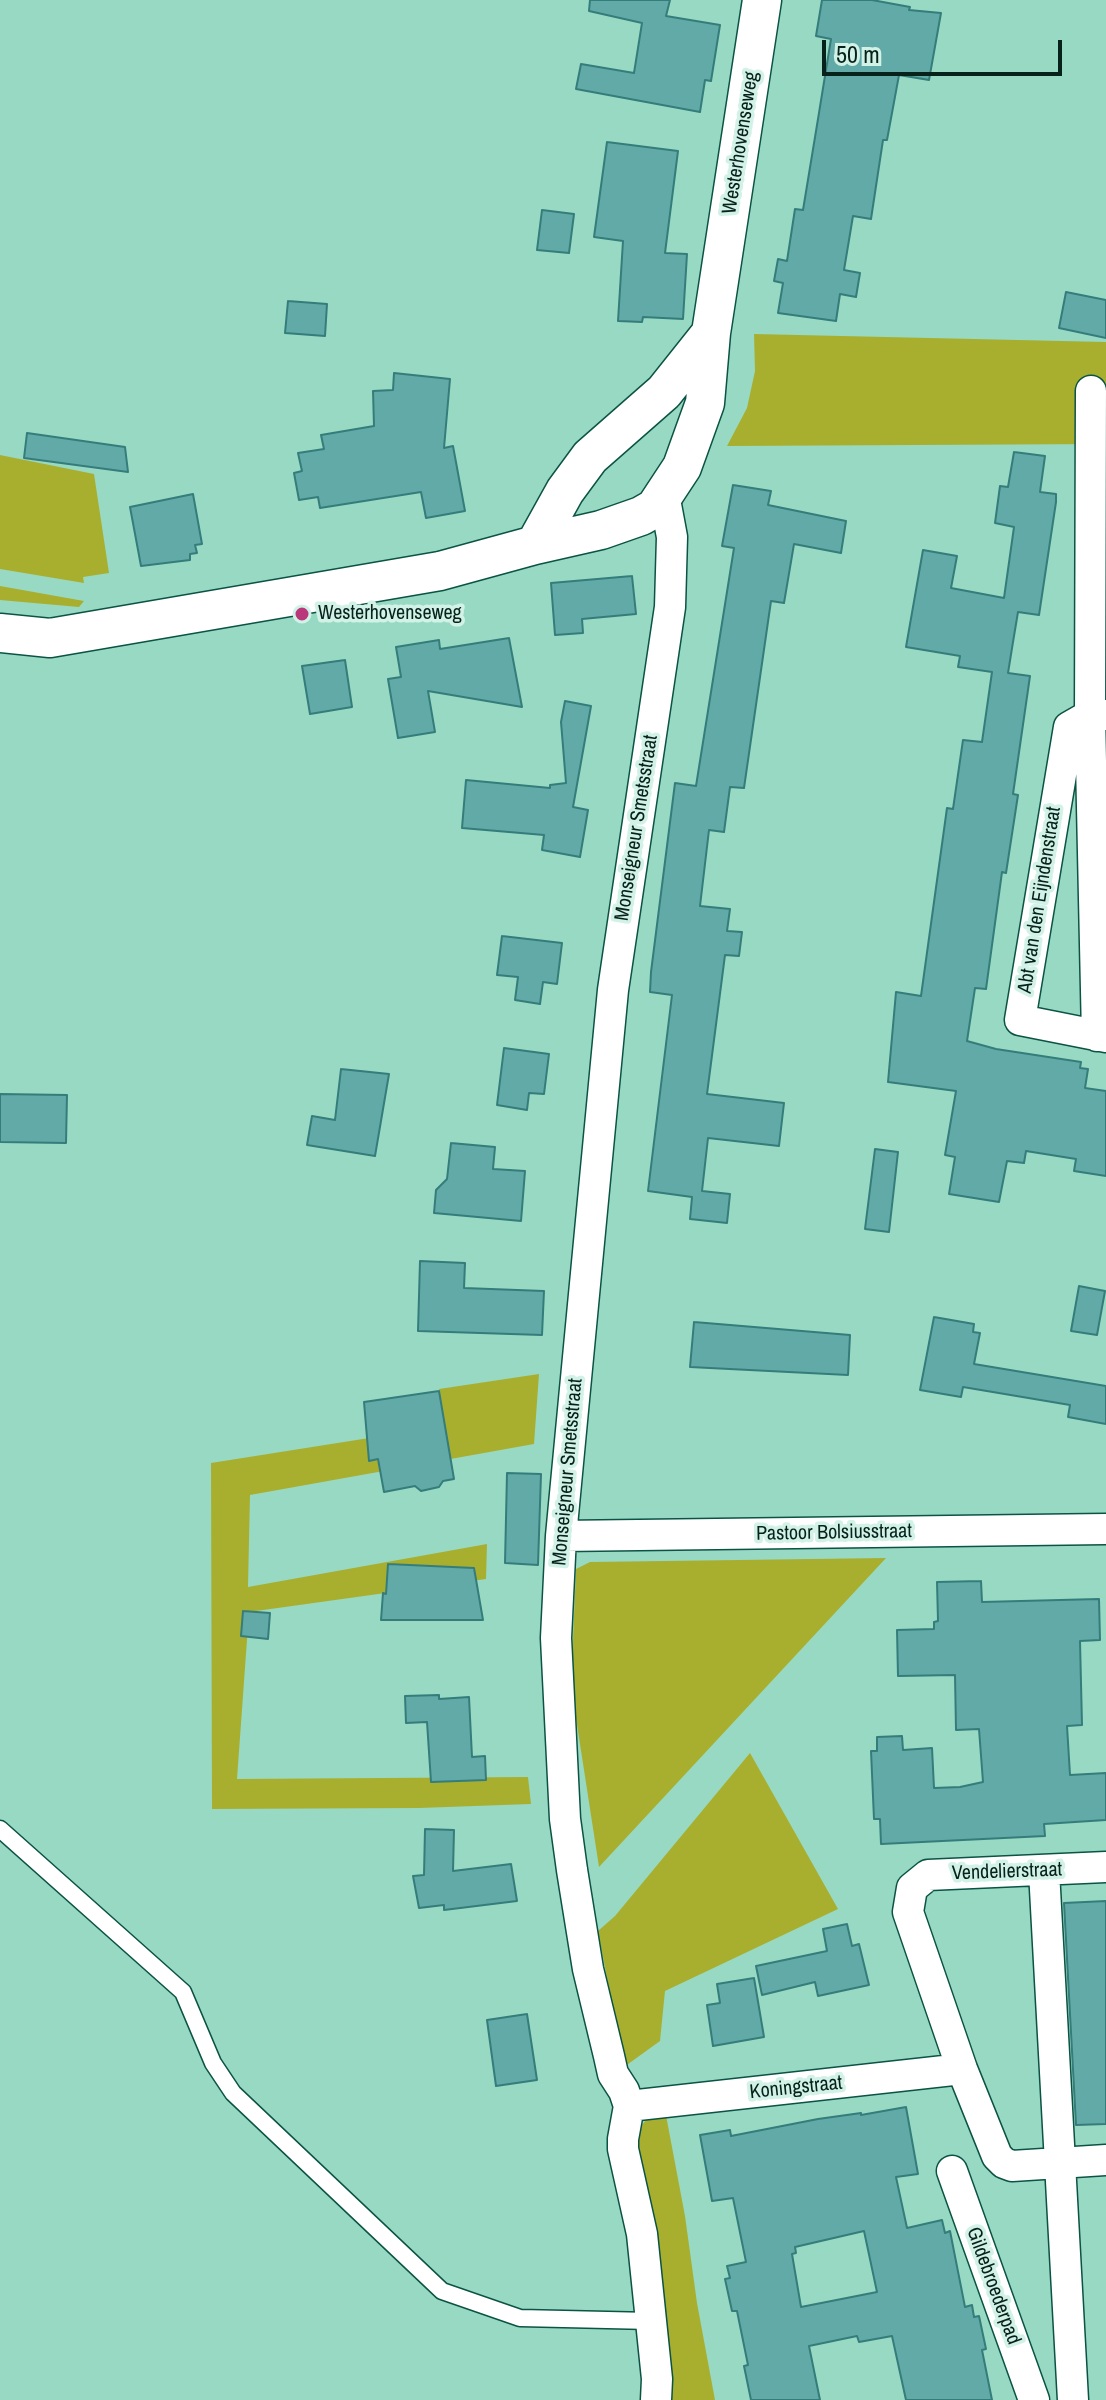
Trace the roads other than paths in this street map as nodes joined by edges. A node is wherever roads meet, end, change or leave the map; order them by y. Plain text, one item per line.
1 (762, 0) edge
2 (711, 333) junction
3 (1091, 391) dead end
4 (633, 421) junction
5 (590, 457) junction
6 (673, 480) junction
7 (633, 520) junction
8 (672, 537) junction
9 (535, 545) junction
10 (0, 633) edge
11 (50, 638) junction
12 (0, 660) edge
13 (1098, 715) edge
14 (1102, 1036) edge
15 (1106, 1529) edge
16 (561, 1536) junction
17 (3, 1837) edge
18 (1106, 1867) edge
19 (1044, 1871) junction
20 (962, 2069) junction
21 (629, 2106) junction
22 (1106, 2160) edge
23 (1060, 2162) junction
24 (952, 2171) dead end
25 (651, 2321) junction
26 (656, 2400) edge
27 (1034, 2400) edge
28 (1073, 2400) edge

1 - 2 street, Westerhovenseweg
2 - 4 street, Westerhovenseweg
2 - 6 street, Westerhovenseweg
3 - 13 street, Abt van den Eijndenstraat
4 - 5 street, Westerhovenseweg
4 - 6 street
5 - 7 street
5 - 9 street, Westerhovenseweg
6 - 7 street, Westerhovenseweg
6 - 8 street, Monseigneur Smetsstraat
7 - 8 street
7 - 9 street, Westerhovenseweg
8 - 16 street, Monseigneur Smetsstraat
9 - 11 street, Westerhovenseweg
10 - 11 street, Westerhovenseweg
11 - 12 street, Westerhovenseweg
13 - 14 street, Abt van den Eijndenstraat
13 - 14 street, Abt van den Eijndenstraat
15 - 16 street, Pastoor Bolsiusstraat
16 - 21 street, Monseigneur Smetsstraat
17 - 25 lane
18 - 19 street, Vendelierstraat
19 - 20 street, Vendelierstraat
19 - 23 street
20 - 21 street, Koningstraat
20 - 23 street
21 - 25 street
22 - 23 street
23 - 28 street
24 - 27 street, Gildebroederpad
25 - 26 street

